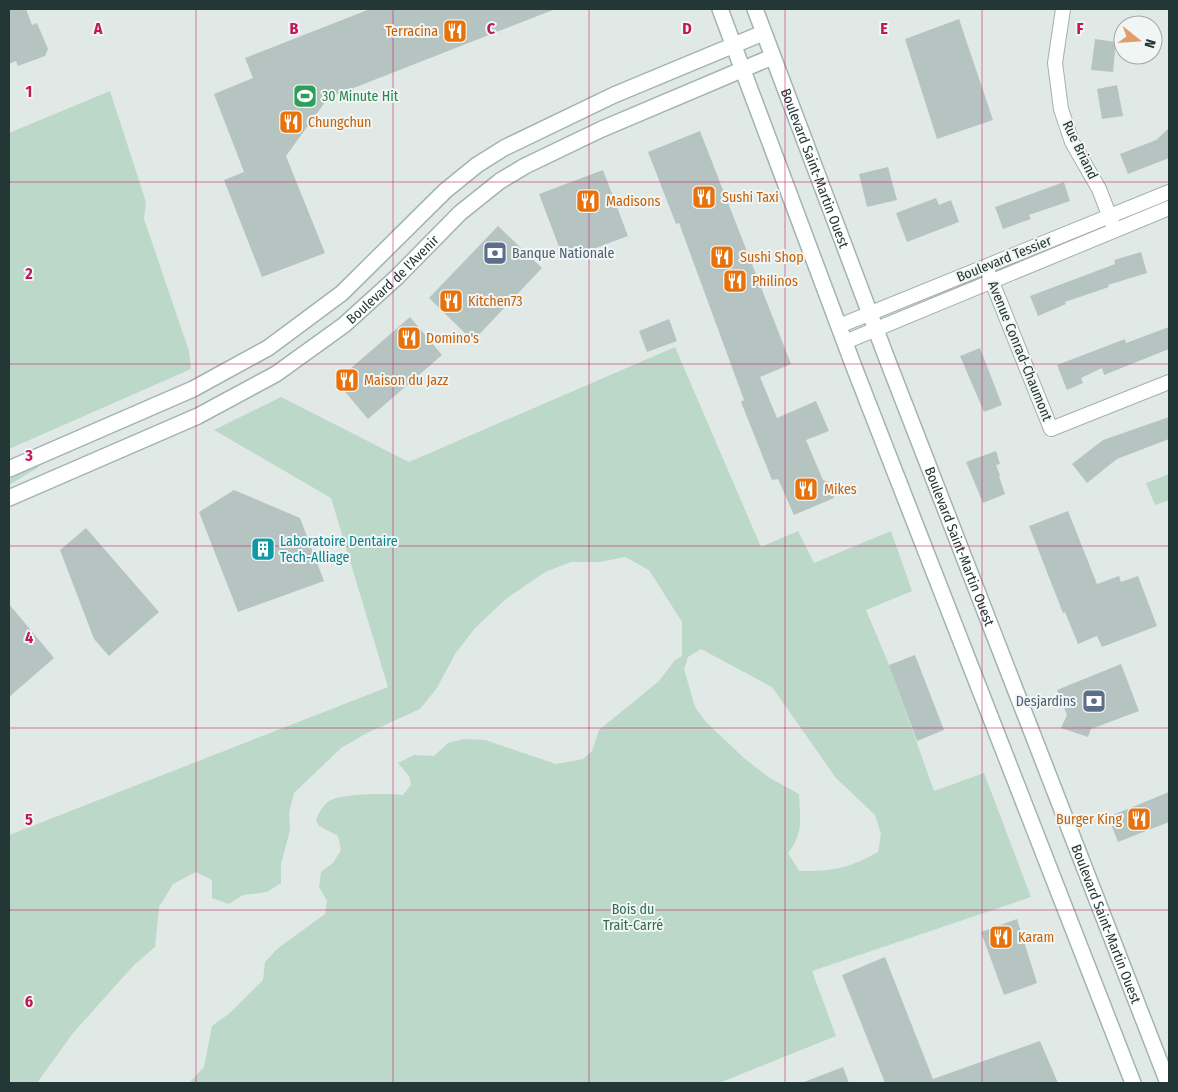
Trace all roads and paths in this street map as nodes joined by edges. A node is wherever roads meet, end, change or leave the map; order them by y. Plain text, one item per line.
1 (720, 9) edge
2 (755, 9) edge
3 (1063, 9) edge
4 (763, 32) junction
5 (733, 44) junction
6 (772, 57) junction
7 (742, 69) junction
8 (1169, 192) edge
9 (1169, 208) edge
10 (1112, 223) junction
11 (986, 266) junction
12 (992, 280) junction
13 (870, 313) junction
14 (838, 326) junction
15 (875, 329) junction
16 (845, 342) junction
17 (1169, 382) edge
18 (9, 469) edge
19 (9, 498) edge
20 (1133, 1083) edge
21 (1168, 1083) edge

1 - 5 main road
2 - 4 main road, Boulevard Saint-Martin Ouest
3 - 10 street, Rue Briand
4 - 5 main road, Boulevard de l'Avenir
4 - 6 main road, Boulevard Saint-Martin Ouest
5 - 7 main road
5 - 18 main road, Boulevard de l'Avenir
6 - 7 main road, Boulevard de l'Avenir
6 - 13 main road, Boulevard Saint-Martin Ouest
7 - 14 main road
7 - 19 main road, Boulevard de l'Avenir
8 - 10 street, Boulevard Tessier
9 - 10 street, Boulevard Tessier
10 - 11 street, Boulevard Tessier
10 - 12 street, Boulevard Tessier
11 - 12 street, Avenue Conrad-Chaumont
11 - 13 street, Boulevard Tessier
12 - 15 street, Boulevard Tessier
12 - 17 street, Avenue Conrad-Chaumont
13 - 14 street, Boulevard Tessier
13 - 15 main road, Boulevard Saint-Martin Ouest
14 - 16 main road
15 - 16 street, Boulevard Tessier
15 - 21 main road, Boulevard Saint-Martin Ouest
16 - 20 main road

